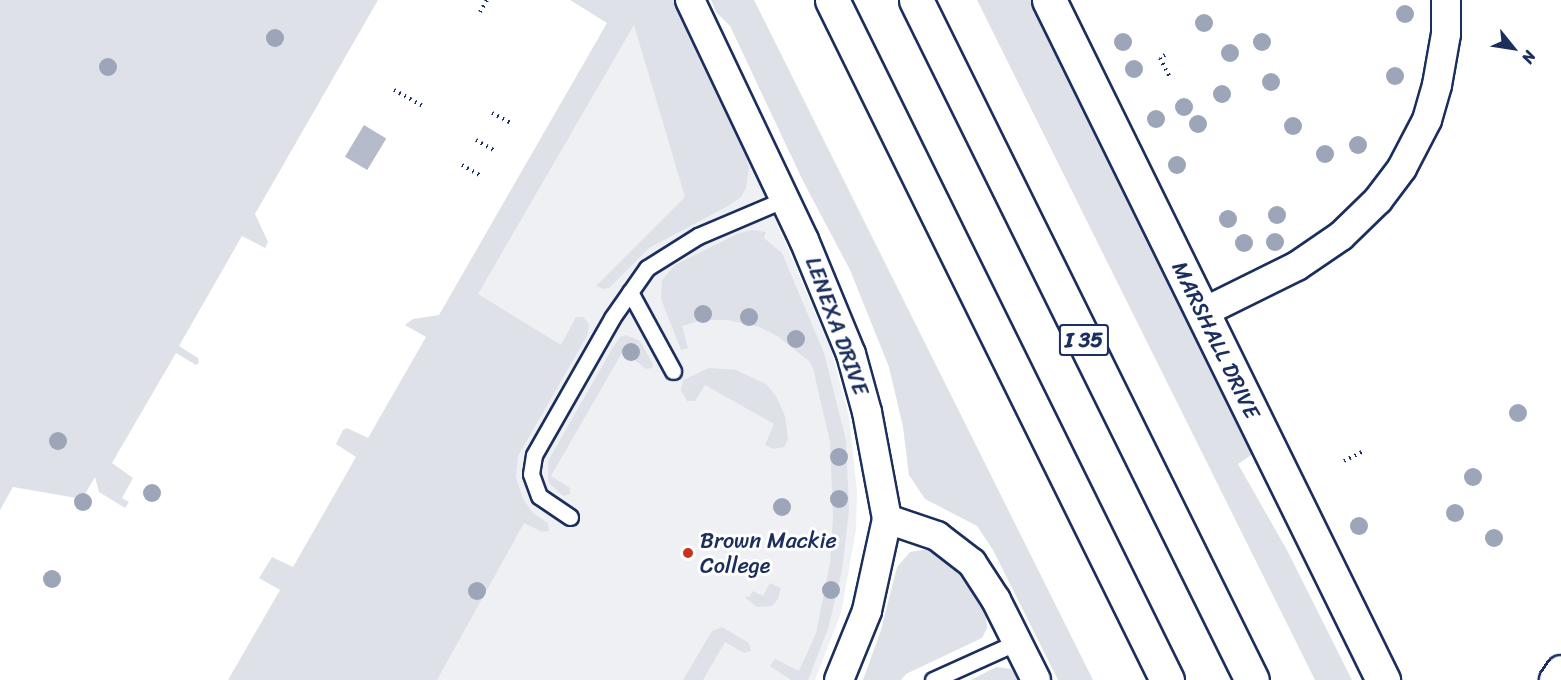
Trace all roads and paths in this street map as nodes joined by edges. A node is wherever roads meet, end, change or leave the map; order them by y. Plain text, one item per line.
1 (487, 0) edge
2 (690, 0) edge
3 (832, 0) edge
4 (916, 0) edge
5 (1049, 0) edge
6 (1446, 0) edge
7 (480, 12) dead end
8 (1165, 55) dead end
9 (1169, 76) dead end
10 (393, 90) dead end
11 (425, 107) dead end
12 (492, 113) dead end
13 (511, 123) dead end
14 (477, 140) dead end
15 (495, 150) dead end
16 (462, 165) dead end
17 (481, 176) dead end
18 (785, 199) junction
19 (630, 292) junction
20 (1202, 313) junction
21 (673, 371) dead end
22 (1362, 452) dead end
23 (1344, 461) dead end
24 (570, 517) dead end
25 (887, 519) junction
26 (1017, 642) junction
27 (1561, 670) edge
28 (839, 680) edge
29 (933, 680) edge
30 (1036, 680) edge
31 (1167, 680) edge
32 (1252, 680) edge
33 (1383, 680) edge
34 (1554, 680) edge

1 - 7 path
2 - 18 street, LENEXA DRIVE
3 - 31 main road
4 - 32 main road, I 35
5 - 20 main road, MARSHALL DRIVE
6 - 20 street
8 - 9 path
10 - 11 path
12 - 13 path
14 - 15 path
16 - 17 path
18 - 19 lane
18 - 25 street, LENEXA DRIVE
19 - 21 lane
19 - 24 lane
20 - 33 main road, MARSHALL DRIVE
22 - 23 path
25 - 26 street
25 - 28 street
26 - 29 lane
26 - 30 street
27 - 34 street

